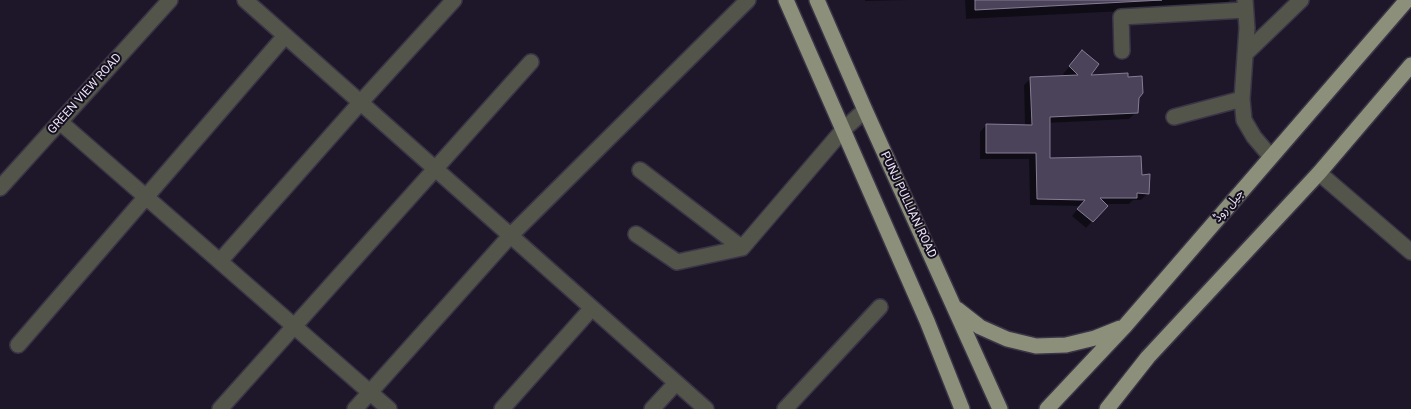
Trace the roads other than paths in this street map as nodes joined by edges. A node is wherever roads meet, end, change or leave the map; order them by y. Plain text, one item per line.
1 (170, 0) edge
2 (245, 0) edge
3 (454, 0) edge
4 (748, 0) edge
5 (786, 0) edge
6 (817, 0) edge
7 (1301, 0) edge
8 (1407, 0) edge
9 (1245, 5) edge
10 (285, 36) junction
11 (1122, 51) dead end
12 (1245, 54) junction
13 (531, 62) dead end
14 (1411, 66) edge
15 (1242, 99) junction
16 (360, 103) junction
17 (865, 110) junction
18 (1174, 117) dead end
19 (60, 122) junction
20 (843, 130) junction
21 (1271, 157) junction
22 (436, 170) junction
23 (640, 170) dead end
24 (1318, 173) junction
25 (0, 188) edge
26 (146, 196) junction
27 (636, 234) dead end
28 (510, 236) junction
29 (742, 248) junction
30 (1411, 252) edge
31 (220, 261) junction
32 (880, 307) dead end
33 (592, 308) junction
34 (956, 308) junction
35 (1125, 326) junction
36 (295, 327) junction
37 (18, 345) dead end
38 (676, 383) junction
39 (370, 392) junction
40 (1109, 408) edge
41 (220, 409) edge
42 (355, 409) edge
43 (389, 409) edge
44 (502, 409) edge
45 (652, 409) edge
46 (706, 409) edge
47 (785, 409) edge
48 (962, 409) edge
49 (1000, 409) edge
50 (1047, 409) edge

1 - 19 street, GREEN VIEW ROAD
2 - 10 street
3 - 16 street
4 - 28 street
5 - 20 main road
6 - 17 main road, PUNJ PULLIAN ROAD
7 - 12 street
8 - 21 main road, جیل روڈ
9 - 11 street
9 - 12 street
10 - 16 street
10 - 26 street
12 - 15 street
13 - 22 street
14 - 24 main road
15 - 18 street
15 - 21 street
16 - 22 street
16 - 31 street
17 - 20 street
17 - 34 main road, PUNJ PULLIAN ROAD
19 - 25 street, GREEN VIEW ROAD
19 - 26 street
20 - 29 street
20 - 48 main road
21 - 35 main road, جیل روڈ
22 - 28 street
22 - 36 street
23 - 29 street
24 - 30 street
24 - 40 main road
26 - 31 street
26 - 37 street
27 - 29 street
28 - 33 street
28 - 39 street
31 - 36 street
32 - 47 street
33 - 38 street
33 - 44 street
34 - 35 main road
34 - 49 main road, PUNJ PULLIAN ROAD
35 - 50 main road, جیل روڈ
36 - 39 street
36 - 41 street
38 - 45 street
38 - 46 street
39 - 42 street
39 - 43 street

